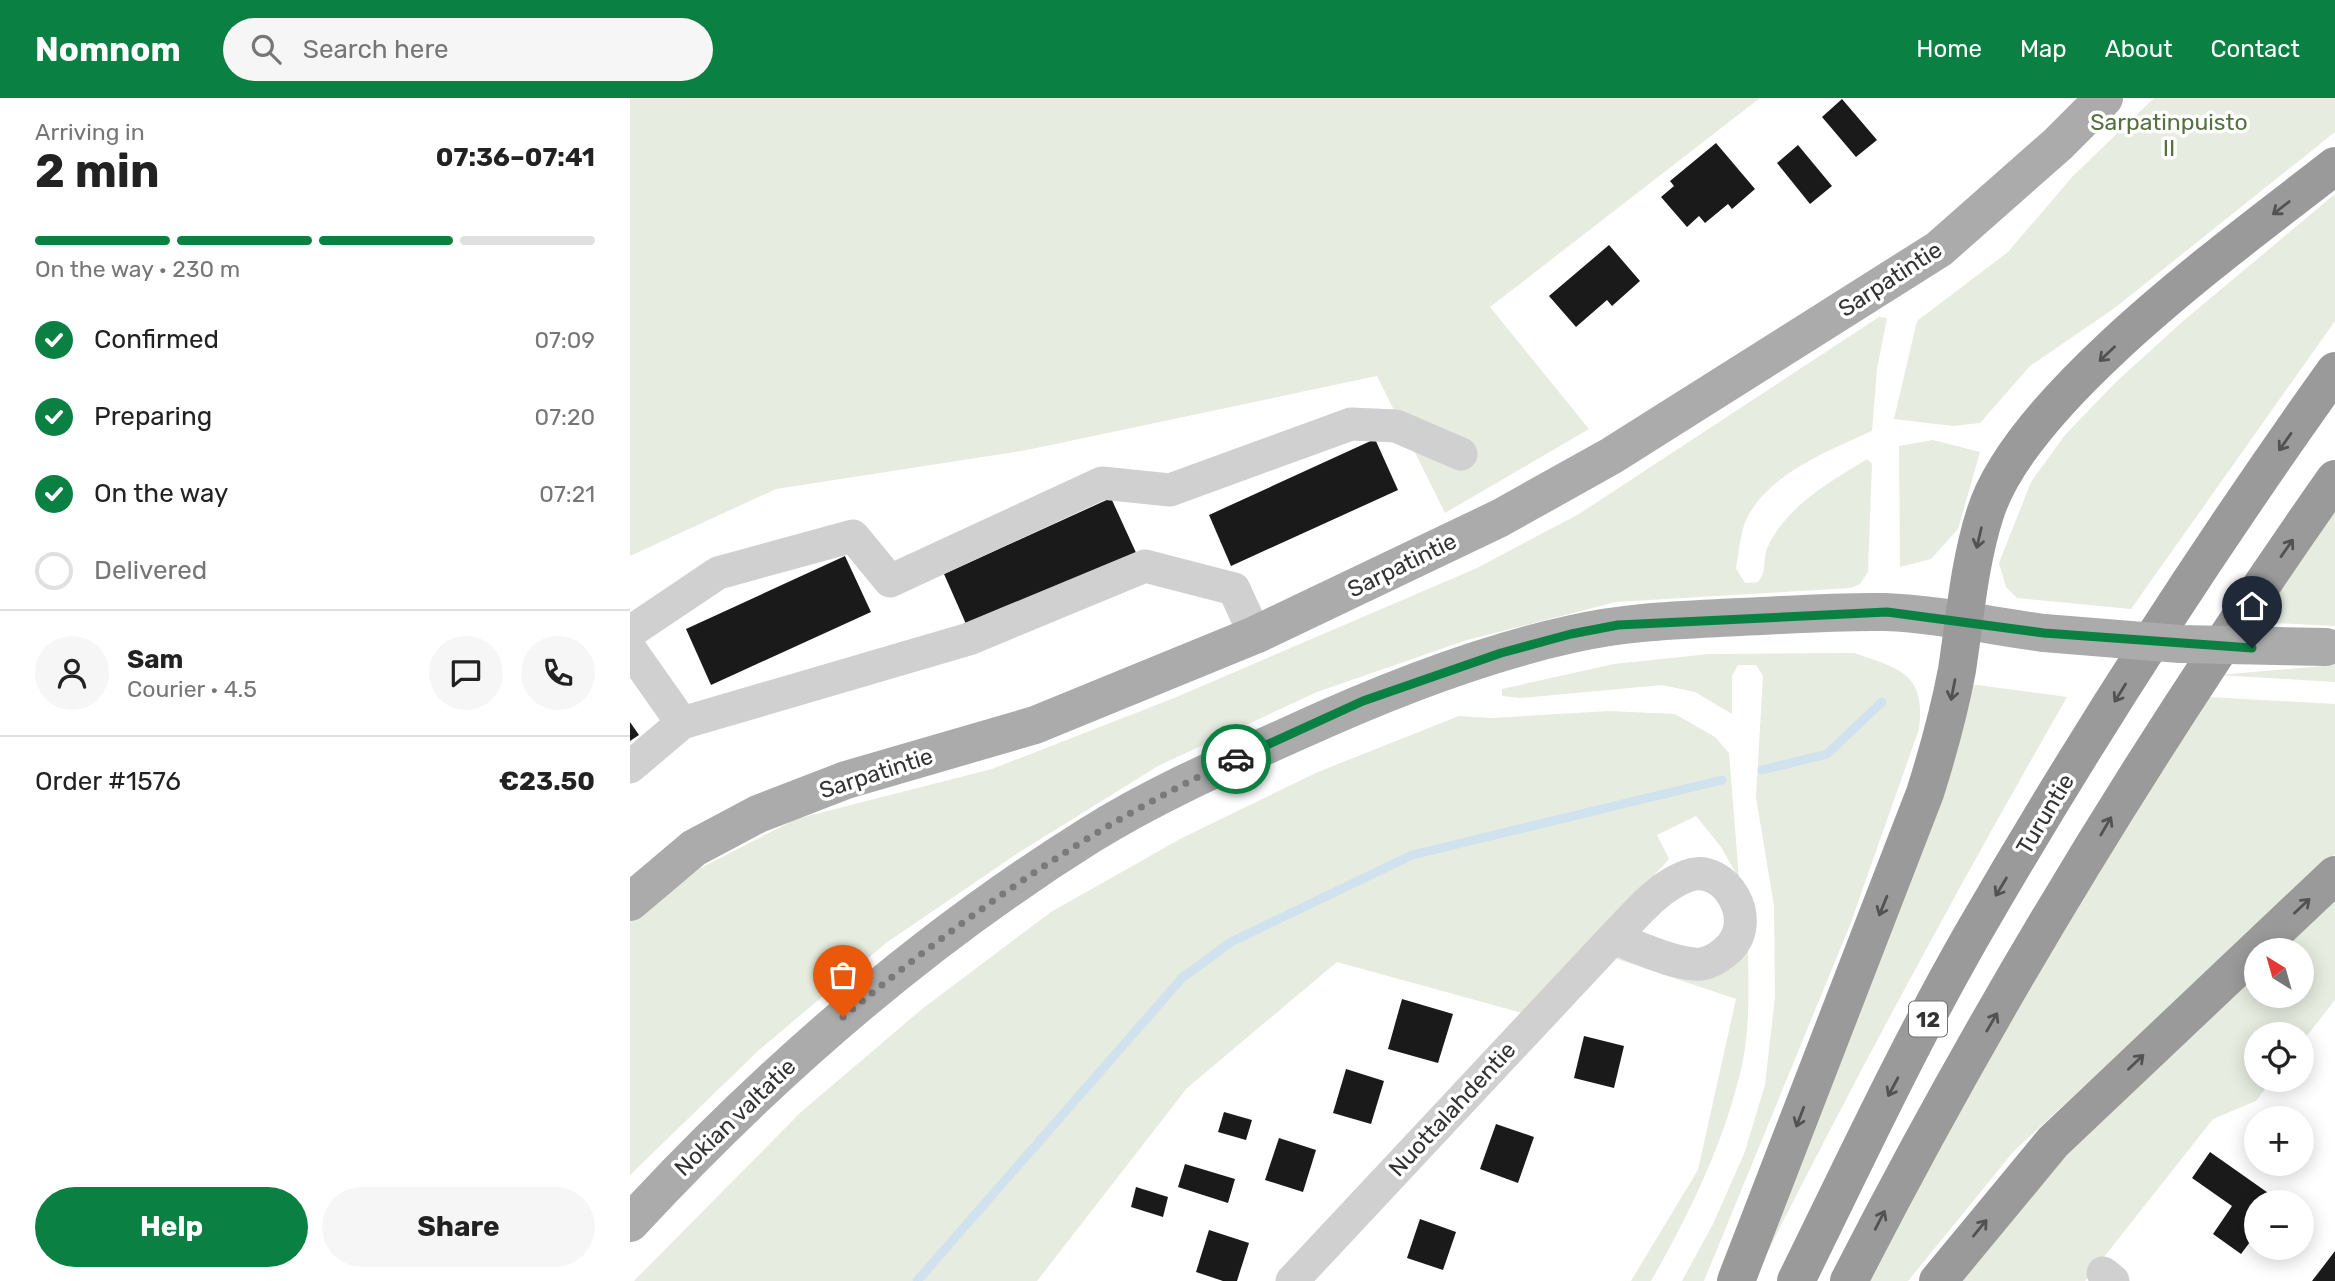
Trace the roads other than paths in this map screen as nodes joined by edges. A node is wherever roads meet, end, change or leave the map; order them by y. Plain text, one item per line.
1 (2104, 98) edge
2 (2335, 166) edge
3 (2335, 371) edge
4 (1461, 454) dead end
5 (2335, 480) edge
6 (1962, 622) junction
7 (630, 632) edge
8 (1255, 635) junction
9 (2331, 647) edge
10 (630, 649) edge
11 (682, 723) junction
12 (630, 767) edge
13 (2335, 875) edge
14 (630, 902) edge
15 (1613, 938) dead end
16 (630, 1223) edge
17 (1292, 1281) edge
18 (1736, 1281) edge
19 (1796, 1281) edge
20 (1849, 1281) edge
21 (1938, 1281) edge

1 - 8 main road, Sarpatintie
2 -> 6 highway
3 -> 19 highway, Turuntie / 12
4 - 7 street
20 -> 5 highway, 12
6 - 9 main road, Nokian valtatie, bridge
6 - 16 main road, Nokian valtatie
6 -> 18 highway
8 - 11 street
8 - 14 main road, Sarpatintie
10 - 11 street
11 - 12 street
21 -> 13 highway
15 - 17 street, Nuottalahdentie

